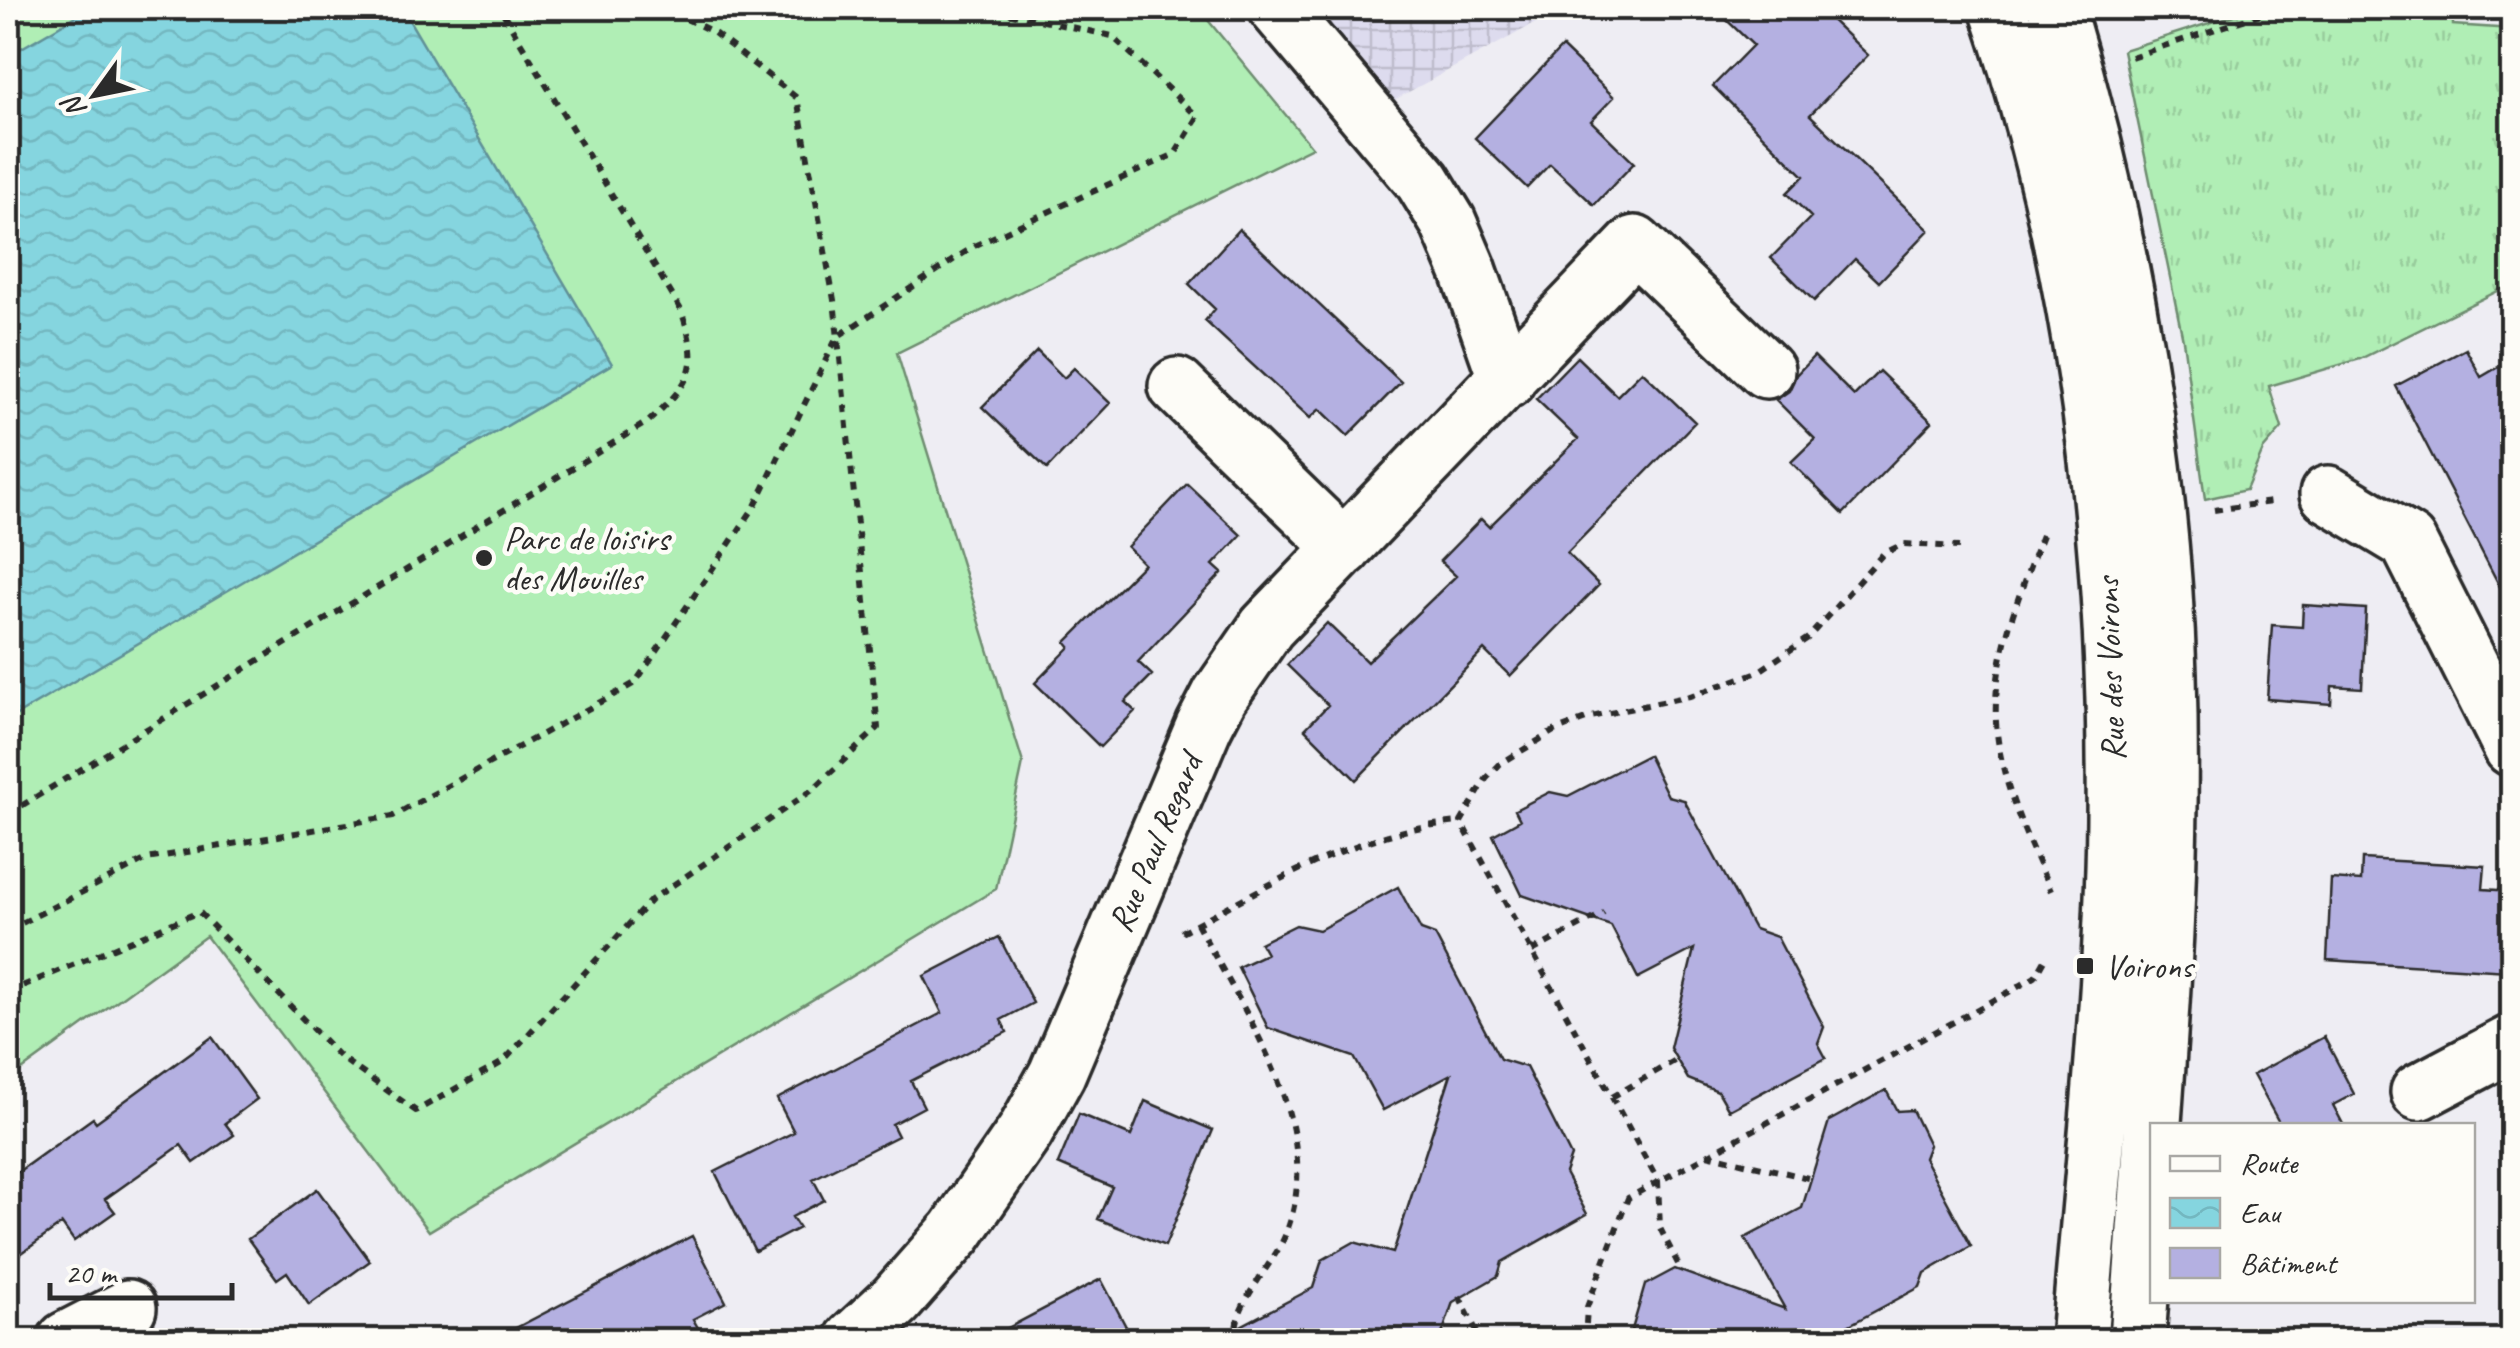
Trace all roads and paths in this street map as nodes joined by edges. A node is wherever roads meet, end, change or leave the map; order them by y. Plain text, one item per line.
1 (500, 8) edge
2 (664, 8) edge
3 (998, 8) edge
4 (1277, 8) edge
5 (1998, 8) edge
6 (2056, 8) edge
7 (2280, 8) edge
8 (2116, 62) dead end
9 (837, 337) junction
10 (1766, 370) dead end
11 (1507, 380) junction
12 (1177, 386) dead end
13 (2328, 494) joint
14 (2208, 511) dead end
15 (2047, 522) dead end
16 (1344, 548) junction
17 (1959, 548) dead end
18 (2512, 748) edge
19 (8, 814) edge
20 (1461, 822) junction
21 (2051, 892) dead end
22 (1604, 913) dead end
23 (1197, 924) junction
24 (8, 930) edge
25 (1168, 939) dead end
26 (2052, 945) dead end
27 (1532, 951) junction
28 (8, 992) edge
29 (2512, 1043) edge
30 (1676, 1060) dead end
31 (2420, 1092) dead end
32 (1612, 1097) junction
33 (2152, 1123) edge
34 (2150, 1147) edge
35 (1706, 1154) junction
36 (1808, 1178) dead end
37 (1658, 1181) junction
38 (1678, 1264) dead end
39 (1458, 1296) dead end
40 (128, 1308) dead end
41 (1586, 1338) edge
42 (66, 1340) edge
43 (853, 1340) edge
44 (1236, 1340) edge
45 (1482, 1340) edge
46 (2080, 1340) edge
47 (2136, 1340) edge

1 - 19 path
2 - 9 path
3 - 9 path
4 - 11 street
5 - 46 street, Rue des Voirons
6 - 33 street, Rue des Voirons
7 - 8 path
9 - 24 path
9 - 28 path
10 - 11 street, Rue Paul Regard
11 - 16 street, Rue Paul Regard
12 - 16 street
13 - 14 path
13 - 18 street
15 - 21 path
16 - 43 street, Rue Paul Regard
17 - 20 path
20 - 23 path
20 - 27 path
22 - 27 path
23 - 25 path
23 - 44 path
26 - 35 path
27 - 32 path
29 - 31 street
30 - 32 path
32 - 37 path
34 - 47 street, Rue des Voirons
35 - 36 path
35 - 37 path
37 - 38 path
37 - 41 path
39 - 45 path
40 - 42 street

